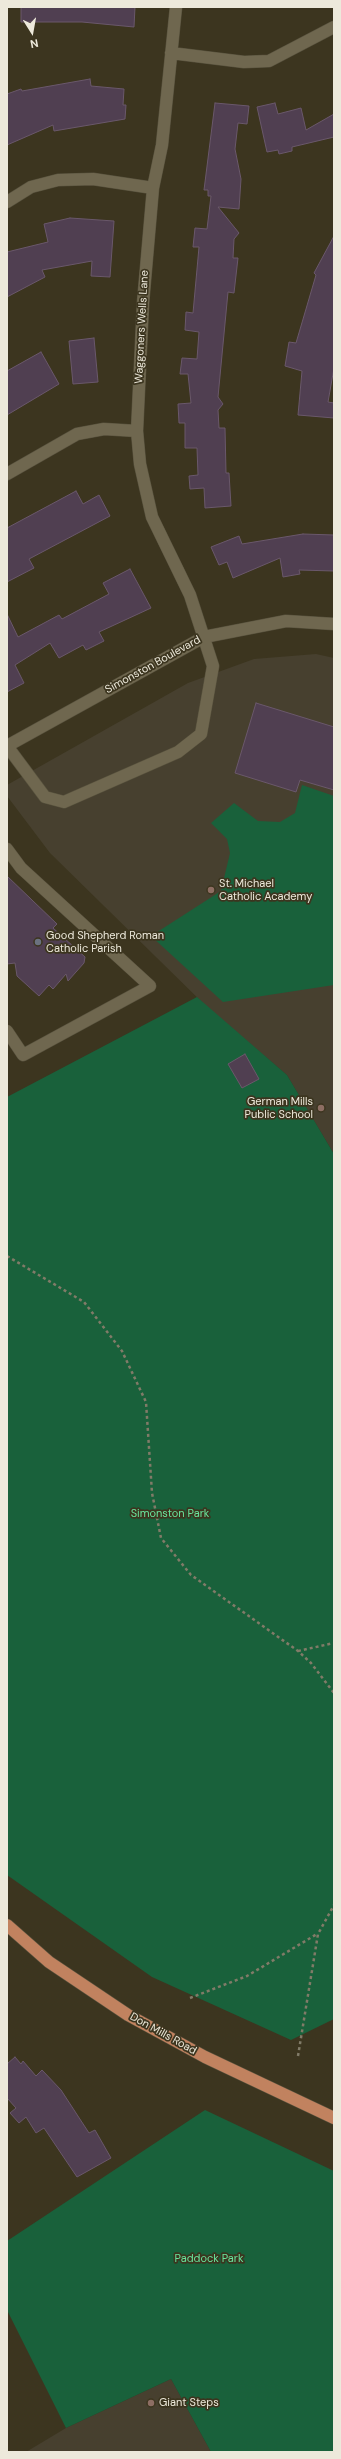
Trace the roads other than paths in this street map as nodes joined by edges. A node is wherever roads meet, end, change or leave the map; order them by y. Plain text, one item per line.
1 (176, 7) edge
2 (334, 27) edge
3 (171, 53) junction
4 (153, 188) junction
5 (7, 202) edge
6 (137, 431) junction
7 (7, 474) edge
8 (334, 624) edge
9 (204, 637) junction
10 (7, 746) edge
11 (7, 849) edge
12 (7, 1031) edge
13 (7, 1925) edge
14 (334, 2118) edge

1 - 3 street, Waggoners Wells Lane
2 - 3 street
3 - 4 street, Waggoners Wells Lane
4 - 5 street
4 - 6 street, Waggoners Wells Lane
6 - 7 street
6 - 9 street, Waggoners Wells Lane
8 - 9 street, Simonston Boulevard
9 - 10 street, Simonston Boulevard
9 - 10 street, Waggoners Wells Lane
11 - 12 street
13 - 14 main road, Don Mills Road

